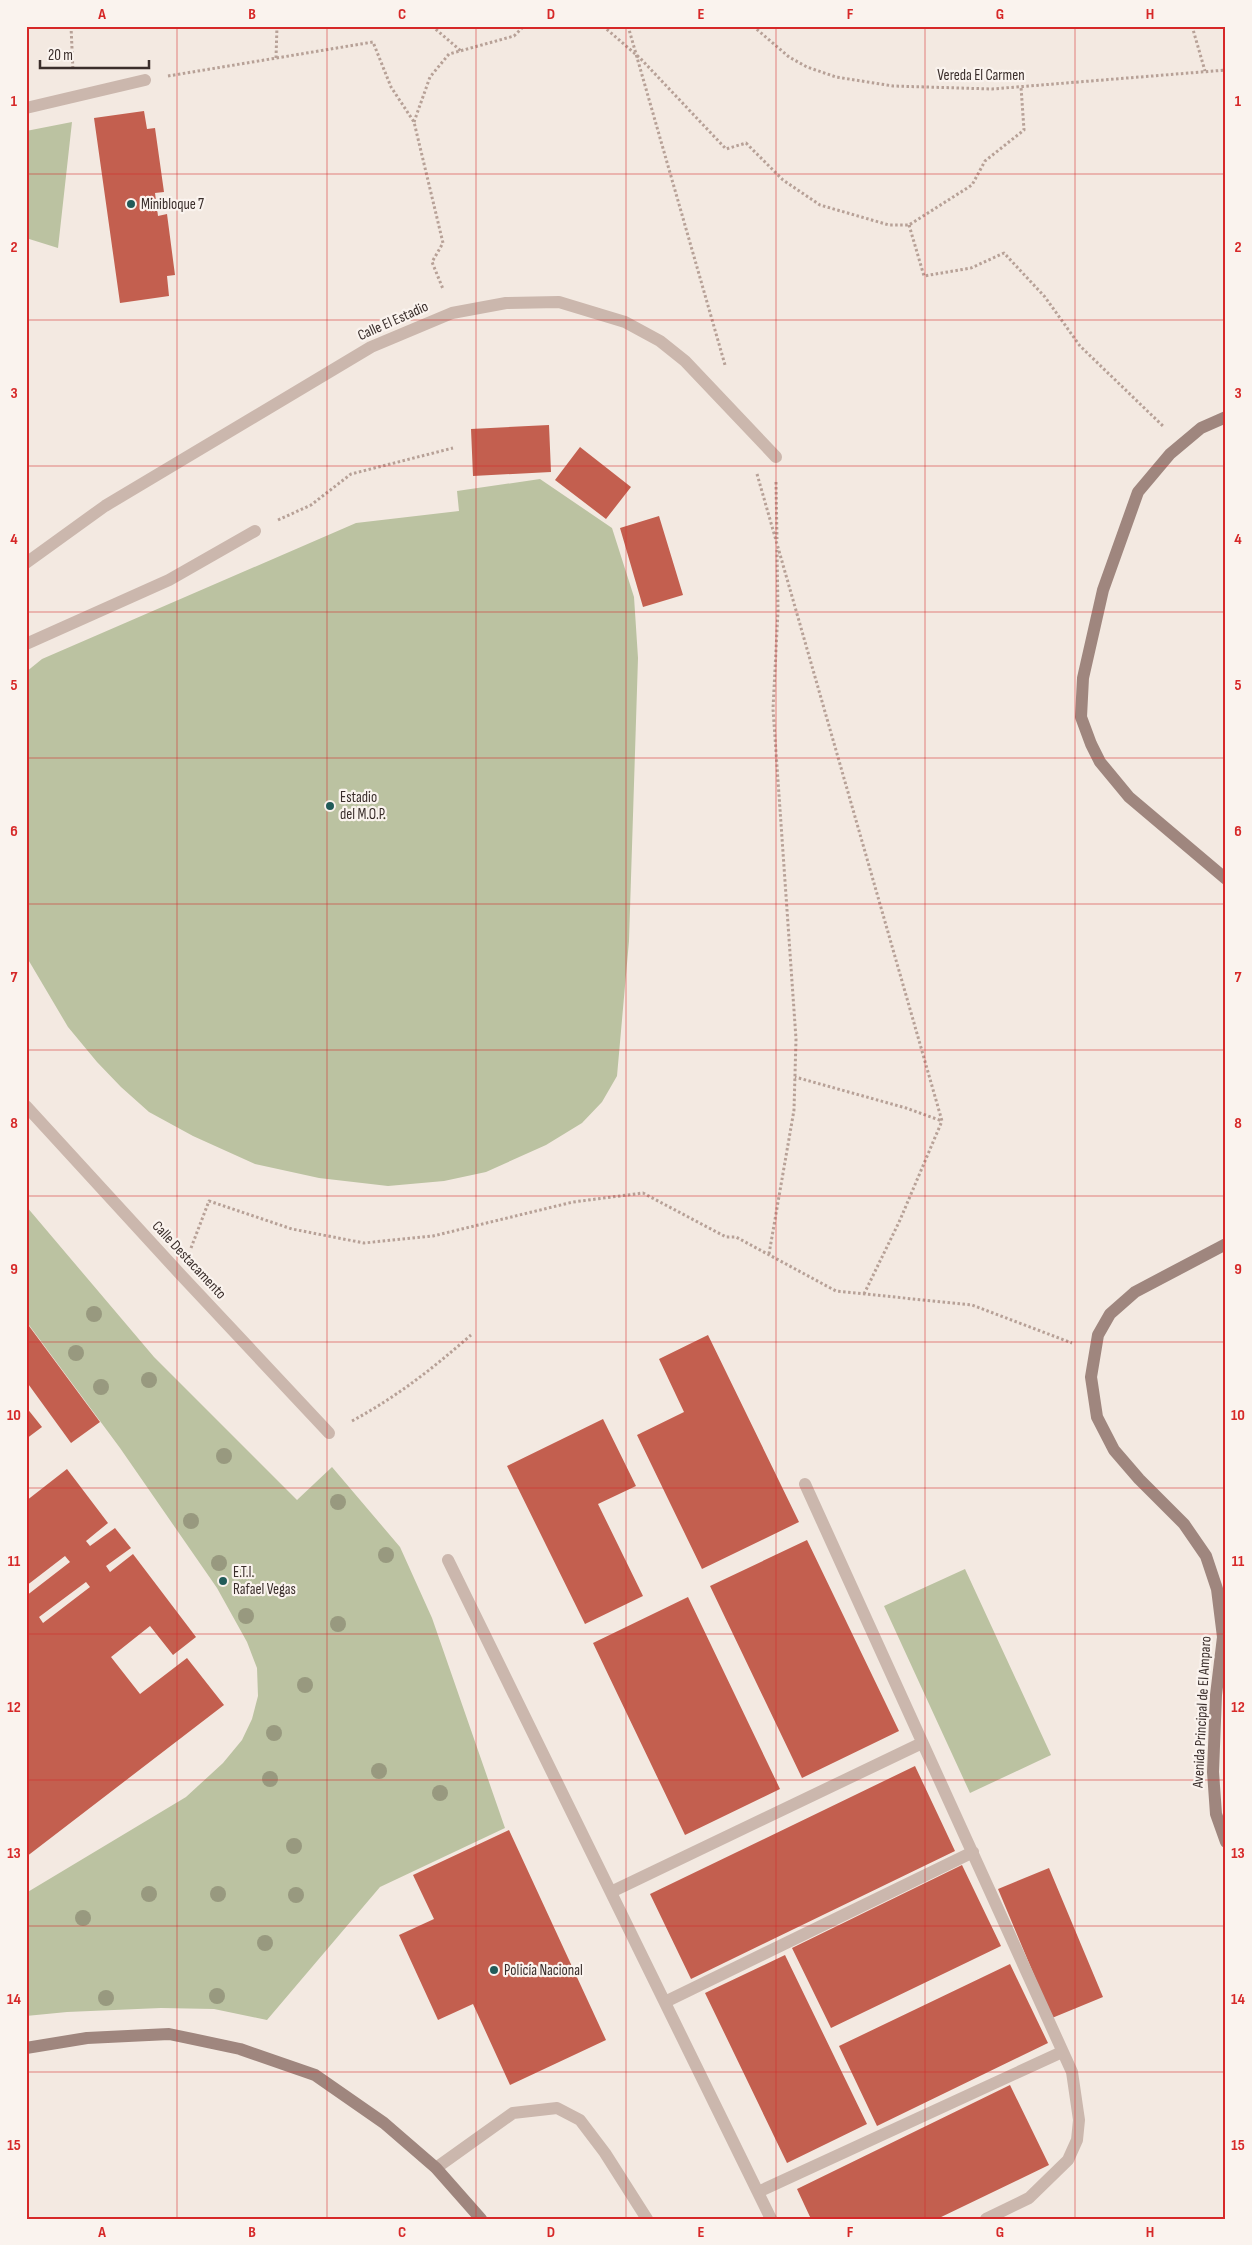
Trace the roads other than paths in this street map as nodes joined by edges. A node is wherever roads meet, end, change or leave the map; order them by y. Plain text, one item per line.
1 (145, 80) road end
2 (26, 108) edge
3 (1226, 417) edge
4 (776, 457) road end
5 (255, 531) road end
6 (26, 563) edge
7 (26, 644) edge
8 (1226, 879) edge
9 (26, 1106) edge
10 (1226, 1244) edge
11 (329, 1433) road end
12 (805, 1484) dead end
13 (448, 1560) dead end
14 (922, 1743) junction
15 (1226, 1842) edge
16 (973, 1852) junction
17 (611, 1892) junction
18 (665, 2002) junction
19 (26, 2048) edge
20 (1062, 2052) junction
21 (436, 2168) junction
22 (758, 2192) junction
23 (481, 2219) edge
24 (647, 2219) edge
25 (771, 2219) edge
26 (986, 2219) edge

1 - 2 street
3 - 8 main road
4 - 6 street, Calle El Estadio
5 - 7 street
9 - 11 street, Calle Destacamento
10 - 15 main road, Avenida Principal de El Amparo
12 - 14 street
13 - 17 street
14 - 16 street
14 - 17 street
16 - 18 street
16 - 20 street
17 - 18 street
18 - 22 street
19 - 21 main road
20 - 22 street
20 - 26 street
21 - 23 main road
21 - 24 street
22 - 25 street

